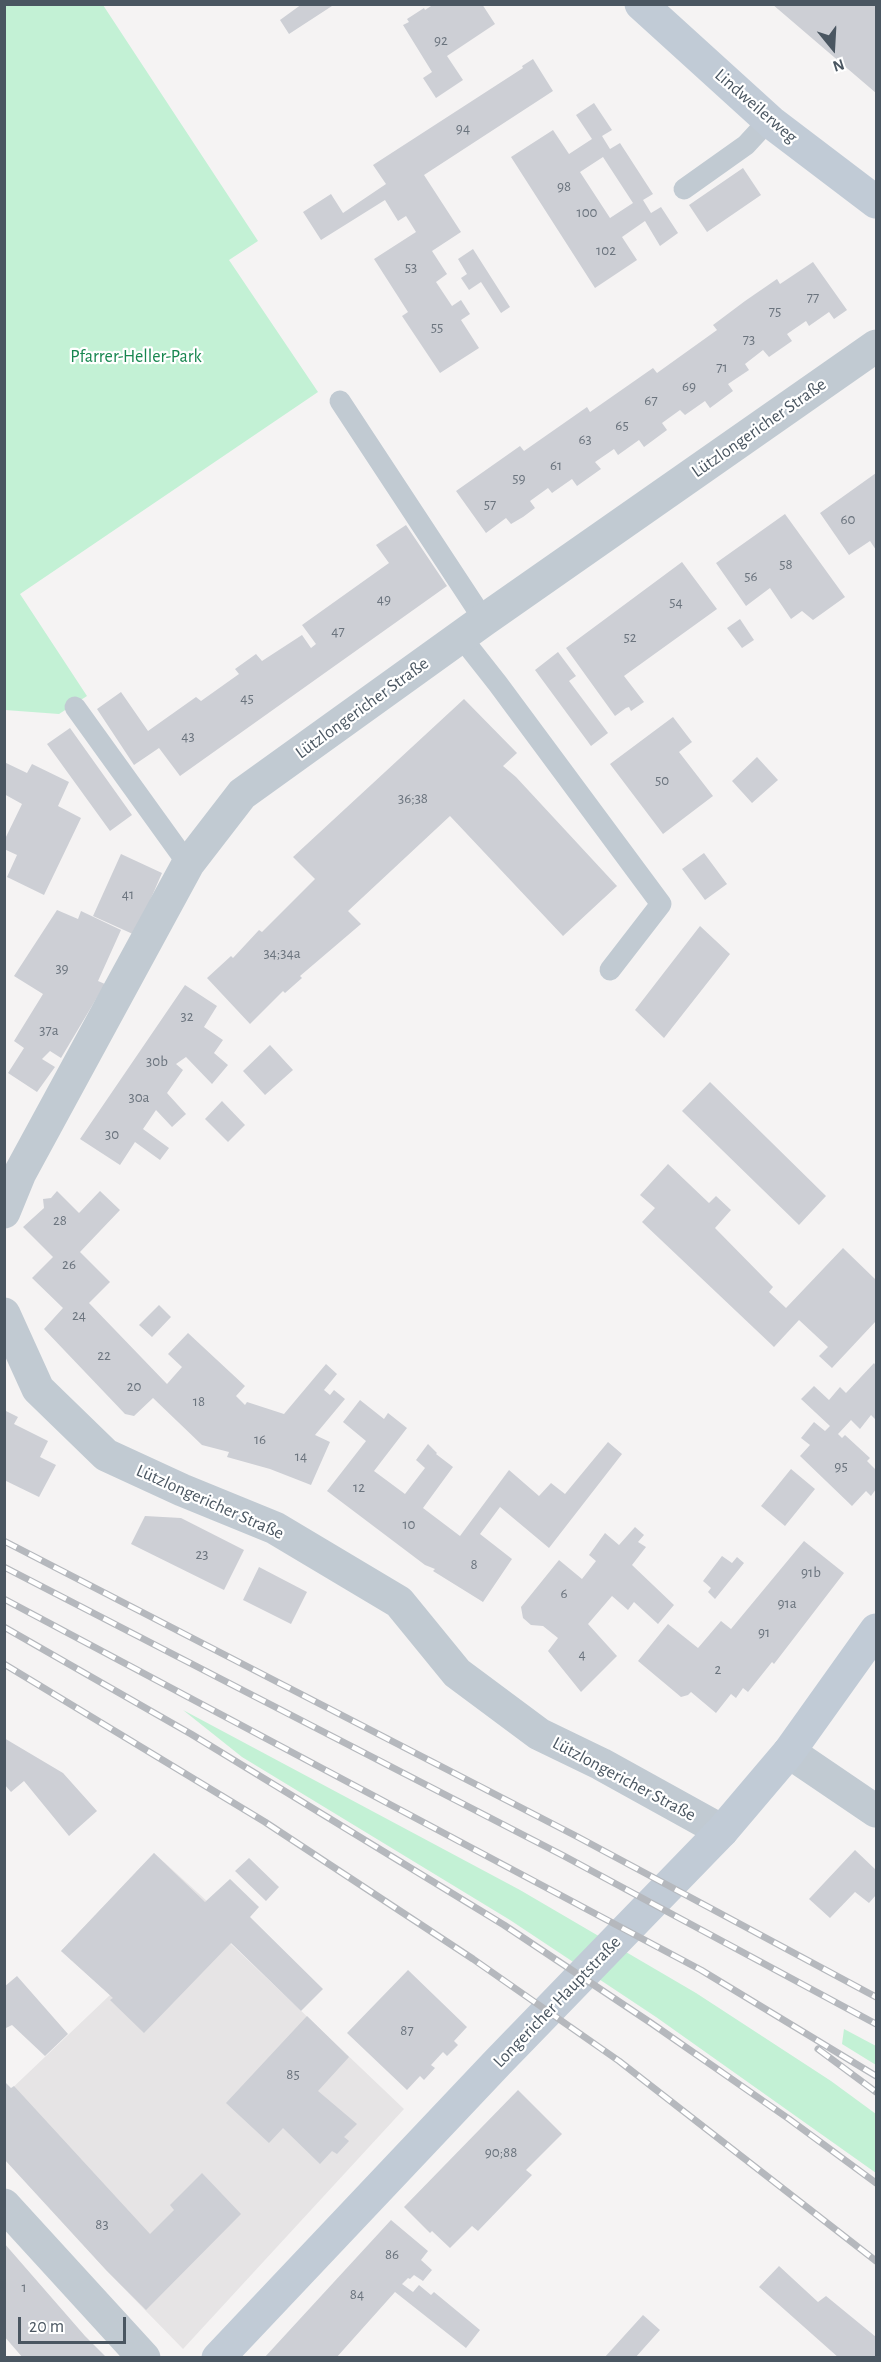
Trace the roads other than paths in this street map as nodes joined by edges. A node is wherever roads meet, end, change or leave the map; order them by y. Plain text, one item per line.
1 (641, 4) edge
2 (769, 120) junction
3 (684, 189) dead end
4 (876, 202) edge
5 (876, 346) edge
6 (340, 400) dead end
7 (472, 629) junction
8 (75, 707) dead end
9 (188, 864) junction
10 (610, 970) dead end
11 (4, 1212) edge
12 (4, 1314) edge
13 (876, 1630) edge
14 (789, 1752) junction
15 (876, 1811) edge
16 (722, 1831) junction
17 (4, 2205) edge
18 (144, 2358) edge
19 (218, 2358) edge

1 - 2 street, Lindweilerweg
2 - 3 lane
2 - 4 street, Lindweilerweg
5 - 7 street, Lützlongericher Straße
6 - 7 lane
7 - 9 street, Lützlongericher Straße
7 - 10 lane
8 - 9 lane
9 - 11 street, Lützlongericher Straße
12 - 16 street, Lützlongericher Straße
13 - 14 street, Longericher Hauptstraße
14 - 15 street
14 - 16 street, Longericher Hauptstraße
16 - 19 street, Longericher Hauptstraße
17 - 18 street

